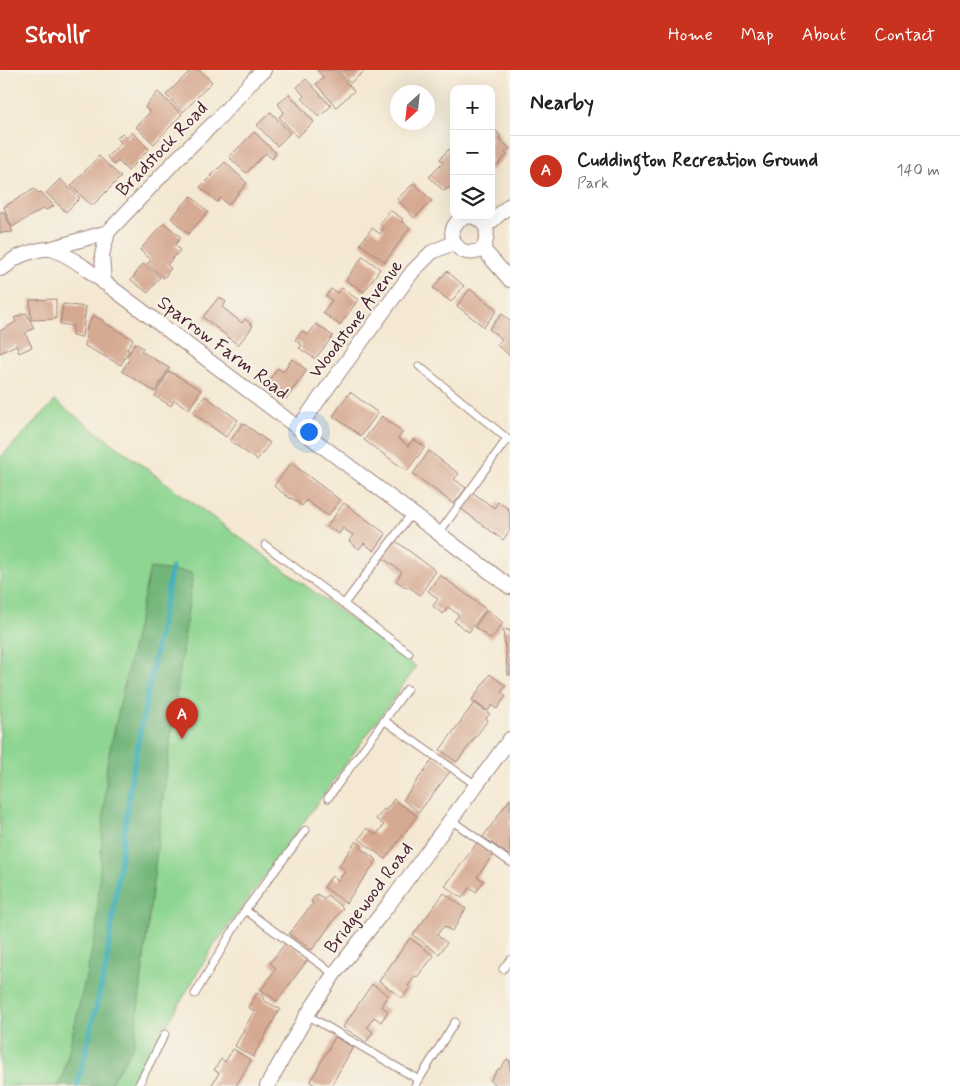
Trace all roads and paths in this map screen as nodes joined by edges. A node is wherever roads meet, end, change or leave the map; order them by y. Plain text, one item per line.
1 (264, 70) edge
2 (510, 205) edge
3 (486, 226) junction
4 (108, 232) junction
5 (454, 243) junction
6 (49, 248) junction
7 (483, 249) junction
8 (0, 269) edge
9 (510, 280) edge
10 (104, 282) junction
11 (419, 366) dead end
12 (298, 428) junction
13 (509, 440) edge
14 (412, 513) junction
15 (439, 533) junction
16 (265, 545) dead end
17 (510, 587) edge
18 (344, 604) junction
19 (409, 653) dead end
20 (407, 689) dead end
21 (385, 721) junction
22 (510, 739) edge
23 (476, 785) junction
24 (328, 798) dead end
25 (451, 820) junction
26 (306, 830) dead end
27 (510, 862) edge
28 (246, 910) junction
29 (510, 960) edge
30 (504, 969) dead end
31 (334, 974) junction
32 (195, 994) dead end
33 (307, 1015) junction
34 (454, 1022) dead end
35 (165, 1034) dead end
36 (417, 1083) edge
37 (138, 1086) edge
38 (266, 1086) edge

1 - 4 street, Bradstock Road
2 - 3 street
3 - 5 street
3 - 7 street
4 - 6 street
4 - 10 street, Bradstock Road
5 - 7 street
5 - 12 street, Woodstone Avenue
6 - 8 street
6 - 10 street, Sparrow Farm Road
7 - 9 street
10 - 12 street, Sparrow Farm Road
11 - 13 lane
12 - 14 street, Sparrow Farm Road
13 - 15 lane
14 - 15 street, Sparrow Farm Road
14 - 18 lane
15 - 17 street, Sparrow Farm Road
16 - 18 lane
18 - 19 lane
20 - 21 lane
21 - 23 lane
21 - 24 lane
22 - 23 street, Bridgewood Road
23 - 25 street, Bridgewood Road
25 - 27 lane
25 - 31 street, Bridgewood Road
26 - 28 lane
28 - 31 lane
28 - 32 lane
29 - 30 lane
31 - 33 street, Bridgewood Road
33 - 36 lane
33 - 38 street, Bridgewood Road
34 - 36 lane
35 - 37 lane

